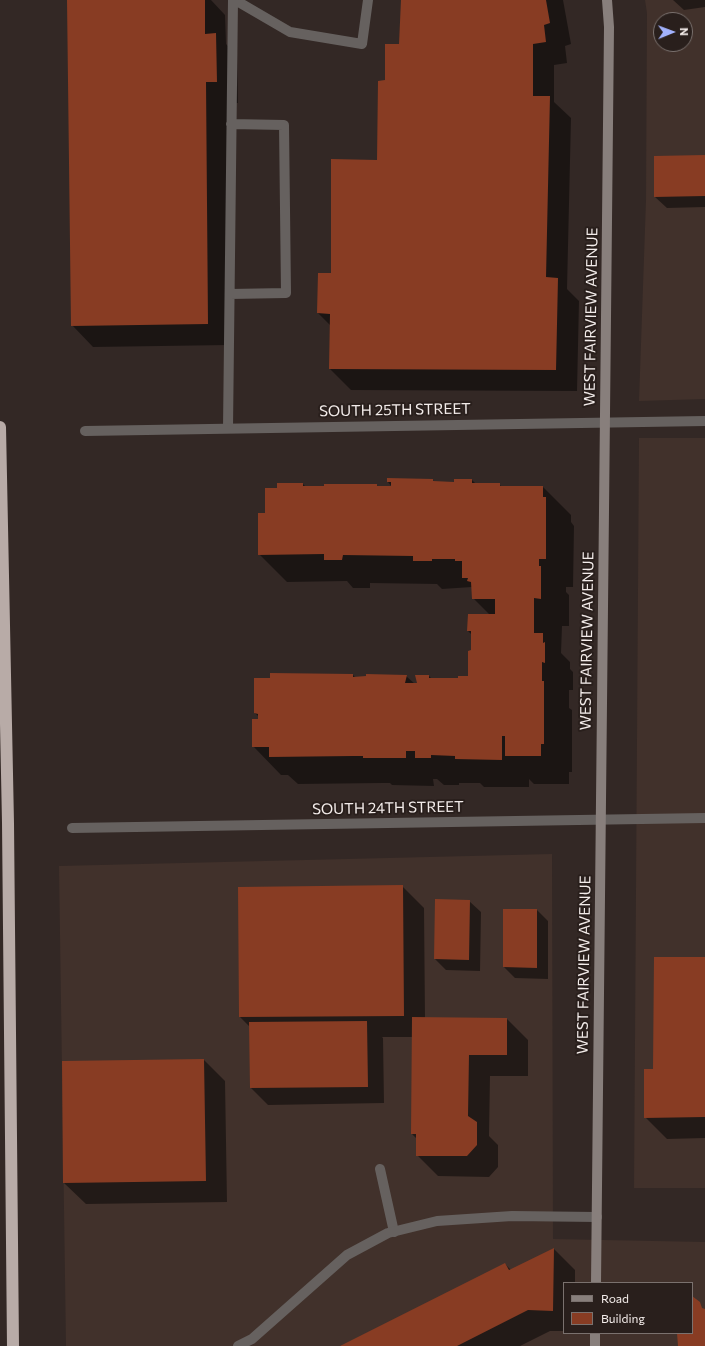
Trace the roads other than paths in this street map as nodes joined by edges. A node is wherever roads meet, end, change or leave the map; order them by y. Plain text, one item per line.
1 (234, 0) edge
2 (368, 0) edge
3 (607, 0) edge
4 (231, 124) junction
5 (230, 294) junction
6 (705, 421) edge
7 (604, 422) junction
8 (0, 427) edge
9 (228, 428) junction
10 (85, 431) dead end
11 (705, 818) edge
12 (601, 820) junction
13 (72, 828) dead end
14 (380, 1169) dead end
15 (597, 1216) junction
16 (394, 1232) junction
17 (596, 1282) edge
18 (595, 1334) edge
19 (254, 1343) edge
20 (13, 1346) edge
21 (238, 1346) edge
22 (595, 1346) edge

1 - 2 street
1 - 4 street
3 - 7 main road, WEST FAIRVIEW AVENUE
4 - 5 street
4 - 5 street
5 - 9 street
6 - 7 street, SOUTH 25TH STREET
7 - 9 street, SOUTH 25TH STREET
7 - 12 main road, WEST FAIRVIEW AVENUE
8 - 20 highway
9 - 10 street, SOUTH 25TH STREET
11 - 12 street, SOUTH 24TH STREET
12 - 13 street, SOUTH 24TH STREET
12 - 15 main road, WEST FAIRVIEW AVENUE
14 - 16 street
15 - 16 street
15 - 17 main road, WEST FAIRVIEW AVENUE
16 - 19 street
18 - 22 main road
19 - 21 street

